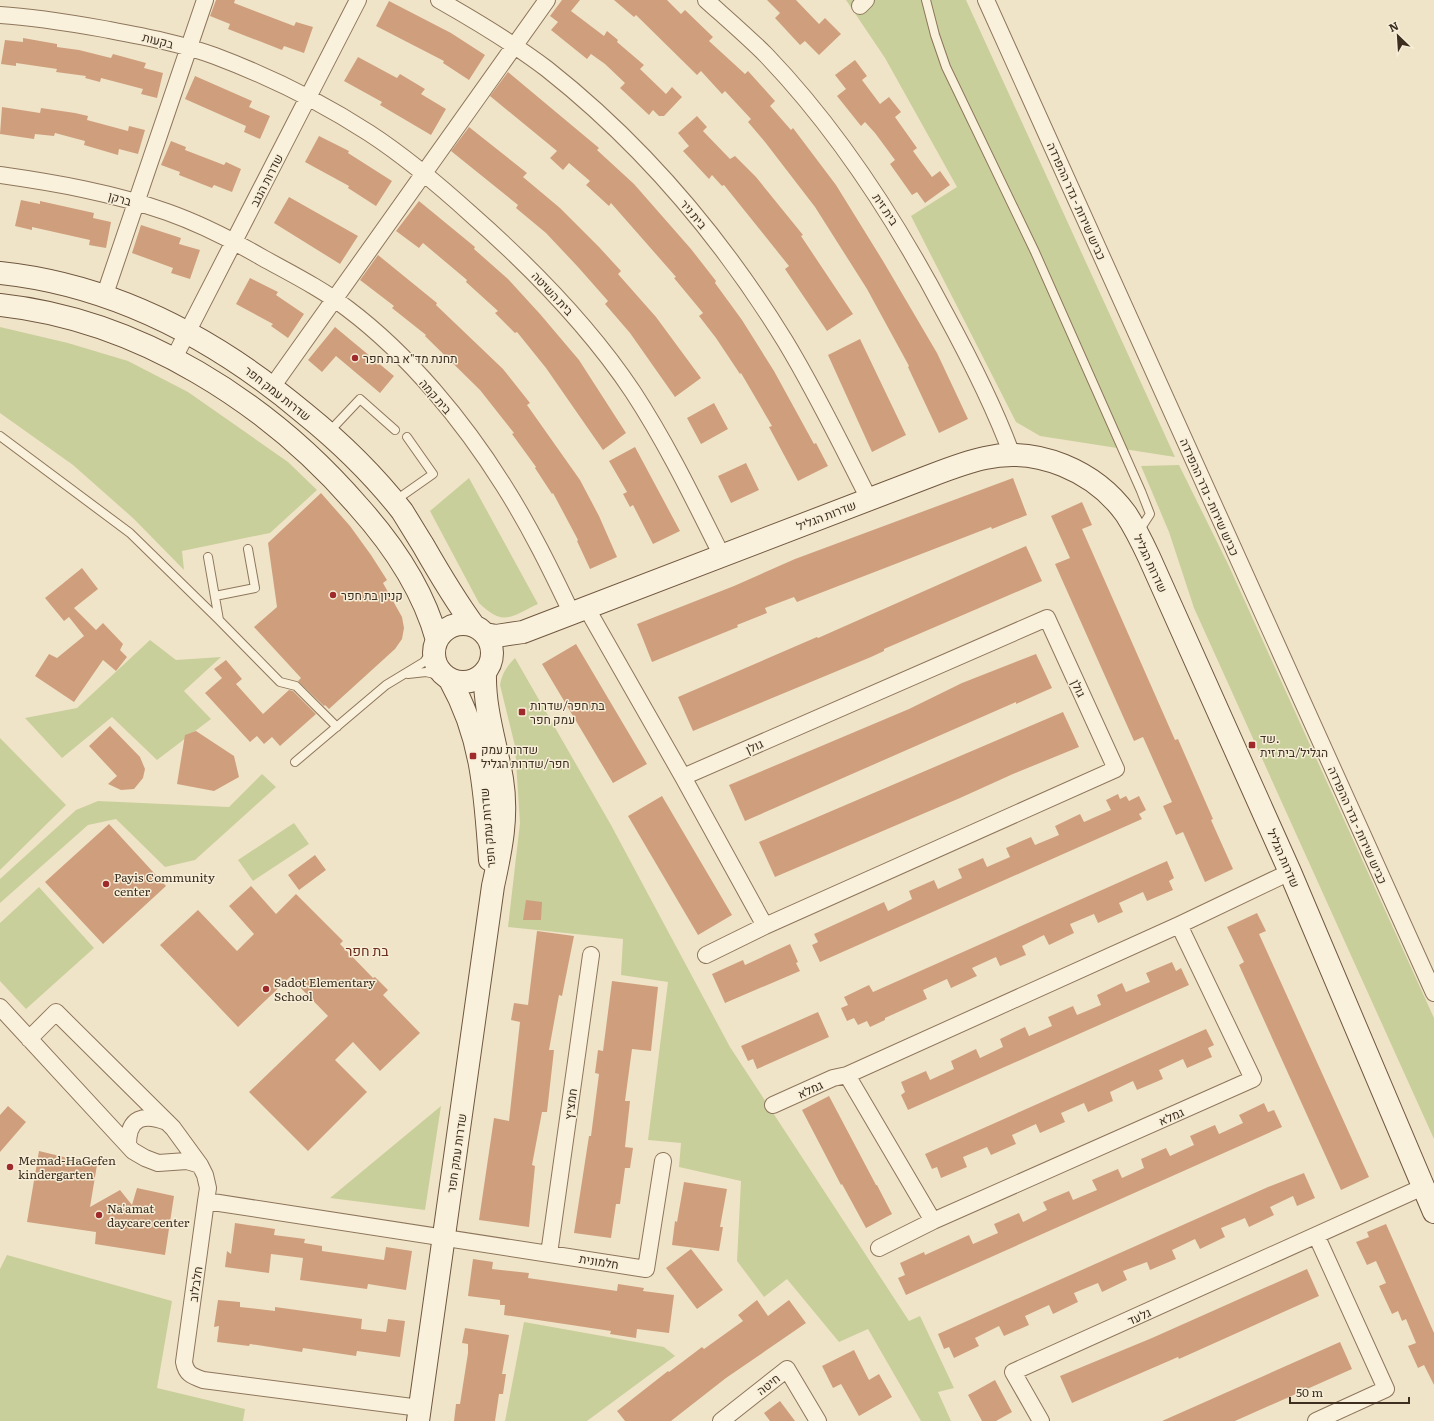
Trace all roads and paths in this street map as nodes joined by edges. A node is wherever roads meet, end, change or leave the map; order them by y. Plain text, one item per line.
1 (205, 0) edge
2 (358, 0) edge
3 (439, 0) edge
4 (547, 0) edge
5 (706, 0) edge
6 (926, 0) edge
7 (986, 0) edge
8 (0, 15) edge
9 (514, 46) junction
10 (189, 48) junction
11 (307, 98) junction
12 (424, 174) junction
13 (0, 175) edge
14 (136, 203) junction
15 (234, 241) junction
16 (0, 274) edge
17 (104, 297) junction
18 (334, 300) junction
19 (0, 305) edge
20 (188, 332) junction
21 (173, 360) junction
22 (272, 387) junction
23 (395, 430) dead end
24 (328, 433) junction
25 (0, 436) edge
26 (407, 438) dead end
27 (1012, 455) junction
28 (869, 499) junction
29 (394, 502) junction
30 (1138, 534) junction
31 (248, 549) dead end
32 (722, 556) junction
33 (208, 557) dead end
34 (215, 596) junction
35 (579, 611) junction
36 (219, 620) junction
37 (480, 630) junction
38 (523, 632) junction
39 (436, 644) junction
40 (489, 665) junction
41 (405, 674) junction
42 (448, 678) junction
43 (336, 727) junction
44 (295, 762) dead end
45 (683, 777) junction
46 (1290, 872) junction
47 (493, 886) junction
48 (1179, 925) junction
49 (765, 926) junction
50 (591, 955) dead end
51 (706, 955) dead end
52 (1434, 993) edge
53 (0, 1007) edge
54 (29, 1039) junction
55 (847, 1075) junction
56 (773, 1105) dead end
57 (167, 1122) junction
58 (181, 1138) junction
59 (128, 1145) junction
60 (663, 1160) dead end
61 (158, 1163) junction
62 (200, 1164) junction
63 (1423, 1187) junction
64 (206, 1200) junction
65 (1434, 1212) edge
66 (933, 1221) junction
67 (1317, 1237) junction
68 (444, 1238) junction
69 (879, 1248) dead end
70 (549, 1254) junction
71 (419, 1415) edge
72 (721, 1421) edge
73 (818, 1421) edge
74 (1042, 1421) edge
75 (1316, 1421) edge

1 - 10 street
2 - 11 street, שדרות הנגב
3 - 9 street, בית ניר
4 - 9 street
5 - 27 street, בית זית
6 - 30 lane
7 - 52 street, כביש שירות - גדר ההפרדה
8 - 10 street, בקעות
9 - 12 street
9 - 28 street, בית ניר
10 - 11 street, בקעות
10 - 14 street
11 - 12 street, בית השיטה
11 - 15 street, שדרות הנגב
12 - 18 street
12 - 32 street, בית השיטה
13 - 14 street, ברקן
14 - 15 street, ברקן
14 - 17 street
15 - 18 street, בית קמה
15 - 20 street, שדרות הנגב
16 - 17 street, שדרות עמק חפר
17 - 20 street, שדרות עמק חפר
18 - 22 street
18 - 35 street, בית קמה
19 - 21 street
20 - 21 street, שדרות הנגב
20 - 22 street, שדרות עמק חפר
21 - 39 street
22 - 24 street, שדרות עמק חפר
23 - 24 lane
24 - 29 street, שדרות עמק חפר
25 - 36 lane
26 - 29 lane
27 - 28 street, שדרות הגליל
27 - 30 street, שדרות הגליל
28 - 32 street, שדרות הגליל
29 - 37 street, שדרות עמק חפר
30 - 46 street, שדרות הגליל
31 - 34 lane
32 - 35 street, שדרות הגליל
33 - 34 lane
34 - 36 lane
35 - 38 street, שדרות הגליל
35 - 45 street
36 - 43 lane
37 - 38 street, שדרות הגליל
37 - 39 street
37 - 40 street
38 - 40 street, שדרות הגליל
39 - 41 lane
39 - 42 street
40 - 42 street
40 - 47 street, שדרות עמק חפר
41 - 42 lane
41 - 43 lane
42 - 47 street, שדרות עמק חפר
43 - 44 lane
45 - 49 street
45 - 49 street, גולן
46 - 48 street, גמלא
46 - 63 street, שדרות הגליל
47 - 68 street, שדרות עמק חפר
48 - 55 street, גמלא
48 - 66 street, גמלא
49 - 51 street, גולן
50 - 70 street, חמציץ
53 - 54 street
54 - 57 street
54 - 59 street
55 - 56 street, גמלא
55 - 66 street
57 - 58 street
57 - 59 street
58 - 61 street
58 - 62 street
59 - 61 street
60 - 70 street, חלמונית
61 - 62 street
62 - 64 street
63 - 65 street, שדרות הגליל
63 - 67 street, גלעד
64 - 68 street
64 - 71 street, חלבלוב
66 - 69 street, גמלא
67 - 74 street, גלעד
67 - 75 street
68 - 70 street, חלמונית
68 - 71 street, שדרות עמק חפר
72 - 73 street, חיטה

